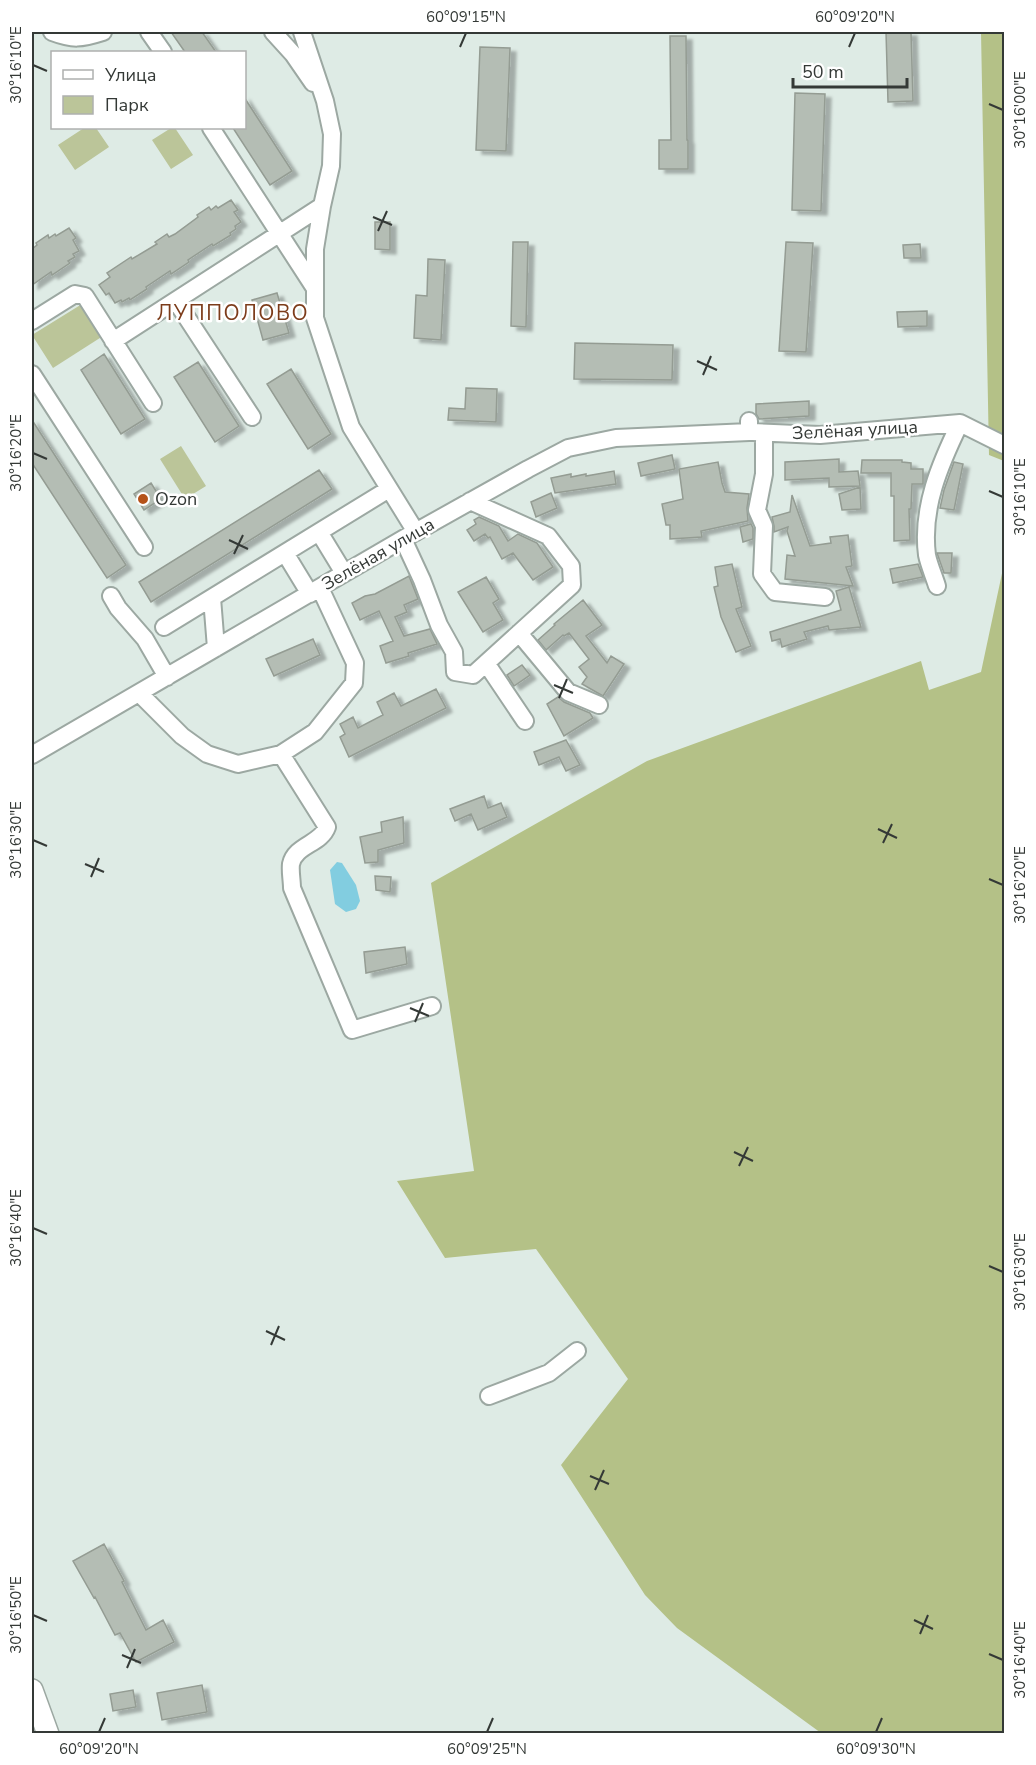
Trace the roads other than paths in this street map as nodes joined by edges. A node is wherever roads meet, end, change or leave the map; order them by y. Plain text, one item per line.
1 (52, 32) edge
2 (103, 32) edge
3 (150, 32) edge
4 (273, 32) edge
5 (302, 32) edge
6 (162, 51) edge
7 (325, 101) junction
8 (213, 129) edge
9 (322, 206) junction
10 (279, 233) junction
11 (315, 288) junction
12 (176, 301) junction
13 (32, 321) edge
14 (113, 340) junction
15 (32, 374) edge
16 (153, 403) dead end
17 (252, 417) dead end
18 (960, 423) junction
19 (754, 428) junction
20 (1005, 445) edge
21 (389, 489) junction
22 (470, 501) junction
23 (319, 532) junction
24 (409, 536) junction
25 (144, 547) dead end
26 (285, 553) junction
27 (344, 573) junction
28 (937, 586) dead end
29 (315, 591) junction
30 (111, 596) dead end
31 (825, 597) dead end
32 (212, 598) junction
33 (164, 627) dead end
34 (519, 633) junction
35 (216, 648) junction
36 (486, 663) junction
37 (167, 677) junction
38 (139, 693) junction
39 (599, 705) dead end
40 (525, 722) dead end
41 (281, 754) junction
42 (32, 755) edge
43 (432, 1006) dead end
44 (577, 1351) dead end
45 (489, 1396) dead end
46 (32, 1690) edge
47 (48, 1734) edge

1 - 2 street
3 - 6 street
4 - 7 street
5 - 7 street
7 - 9 street
8 - 10 street
9 - 10 street
9 - 11 street
10 - 11 street
10 - 12 street
11 - 21 street
12 - 14 street
12 - 17 street
13 - 14 street
14 - 16 street
15 - 25 street
18 - 19 street, Зелёная улица
18 - 20 street
18 - 28 street
19 - 22 street, Зелёная улица
19 - 31 street
21 - 23 street
21 - 24 street
22 - 24 street, Зелёная улица
22 - 34 street
23 - 26 street
23 - 27 street
24 - 27 street, Зелёная улица
24 - 36 street
26 - 29 street
26 - 32 street
27 - 29 street, Зелёная улица
29 - 35 street, Зелёная улица
29 - 41 street
30 - 37 street
32 - 33 street
32 - 35 street
34 - 36 street
34 - 39 street
35 - 37 street, Зелёная улица
36 - 40 street
37 - 38 street, Зелёная улица
38 - 41 street
38 - 42 street, Зелёная улица
41 - 43 street
44 - 45 street
46 - 47 main road

